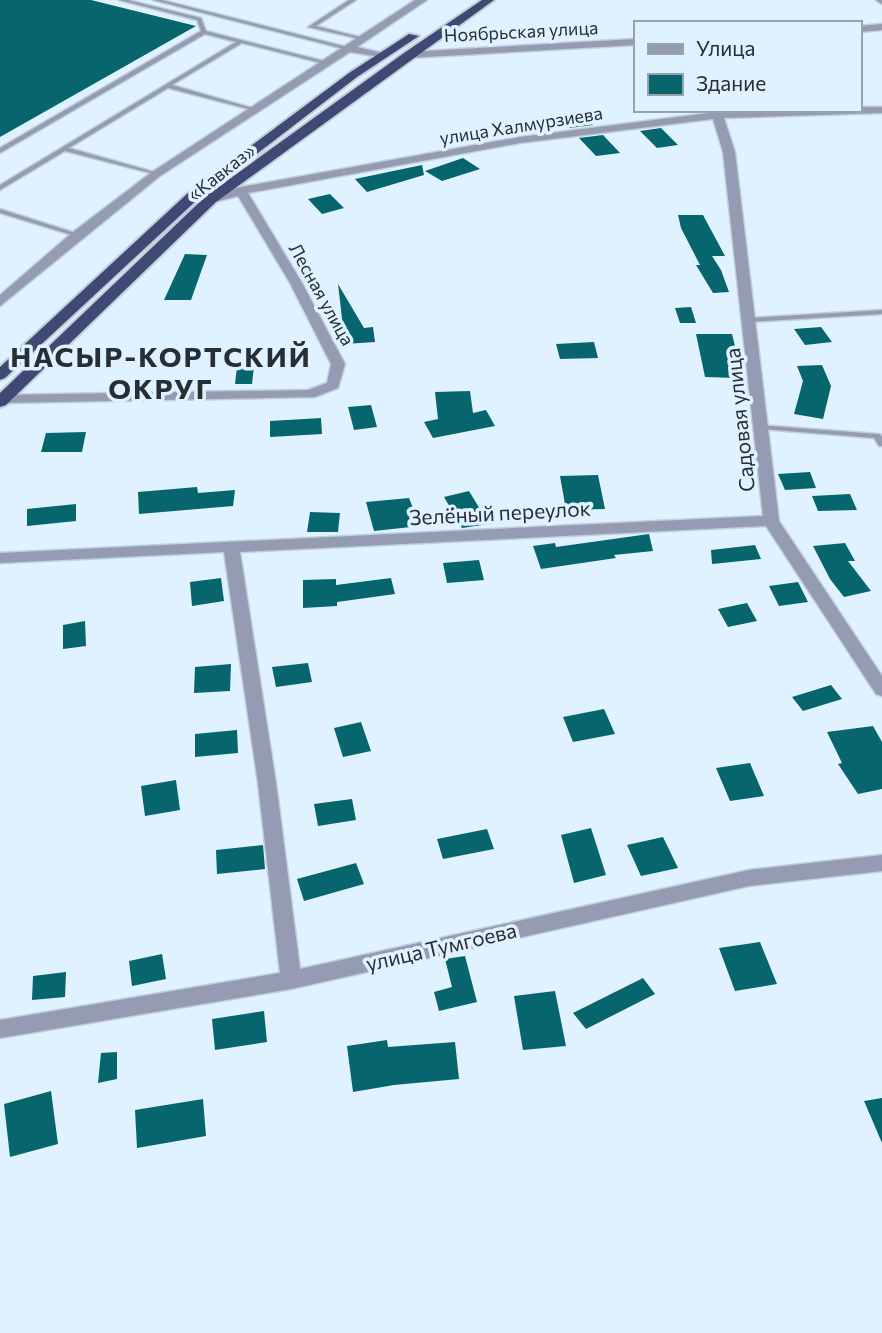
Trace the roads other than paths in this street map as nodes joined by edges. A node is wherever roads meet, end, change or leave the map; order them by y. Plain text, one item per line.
1 (122, 0) edge
2 (156, 0) edge
3 (353, 0) edge
4 (422, 0) edge
5 (466, 0) edge
6 (489, 0) edge
7 (882, 27) edge
8 (861, 29) edge
9 (204, 32) junction
10 (362, 39) junction
11 (241, 41) junction
12 (634, 42) edge
13 (348, 48) junction
14 (408, 55) junction
15 (383, 56) junction
16 (325, 62) junction
17 (168, 86) junction
18 (254, 110) junction
19 (882, 110) edge
20 (861, 111) edge
21 (816, 112) edge
22 (717, 115) junction
23 (65, 149) junction
24 (0, 151) edge
25 (156, 174) junction
26 (0, 188) edge
27 (241, 191) junction
28 (211, 199) junction
29 (0, 211) edge
30 (77, 235) junction
31 (2, 298) edge
32 (882, 312) edge
33 (749, 320) junction
34 (0, 375) edge
35 (2, 401) edge
36 (761, 427) junction
37 (882, 444) edge
38 (771, 521) junction
39 (231, 548) junction
40 (0, 558) edge
41 (882, 690) edge
42 (882, 863) edge
43 (291, 980) junction
44 (0, 1029) edge

1 - 9 lane
2 - 13 lane
3 - 10 lane
4 - 10 street
5 - 15 highway, «Кавказ»
6 - 14 highway, «Кавказ»
7 - 8 street
9 - 11 lane
9 - 24 lane
10 - 13 street
11 - 16 lane
11 - 17 lane
12 - 14 street, Ноябрьская улица
13 - 15 street
13 - 16 street
14 - 28 highway, «Кавказ»
15 - 34 highway, «Кавказ»
16 - 18 street
17 - 18 lane
17 - 23 lane
18 - 25 street
19 - 20 street, улица Халмурзиева
21 - 22 street, улица Халмурзиева
22 - 27 street, улица Халмурзиева
22 - 33 street, Садовая улица
23 - 25 lane
23 - 26 lane
25 - 30 street
27 - 28 street, улица Халмурзиева
27 - 35 street, Лесная улица
28 - 35 highway, «Кавказ»
29 - 30 lane
30 - 31 street
32 - 33 lane
33 - 36 street, Садовая улица
36 - 37 lane
36 - 38 street, Садовая улица
38 - 39 street, Зелёный переулок
38 - 41 street, Садовая улица
39 - 40 street, Зелёный переулок
39 - 43 street
42 - 43 street, улица Тумгоева
43 - 44 street, улица Тумгоева

